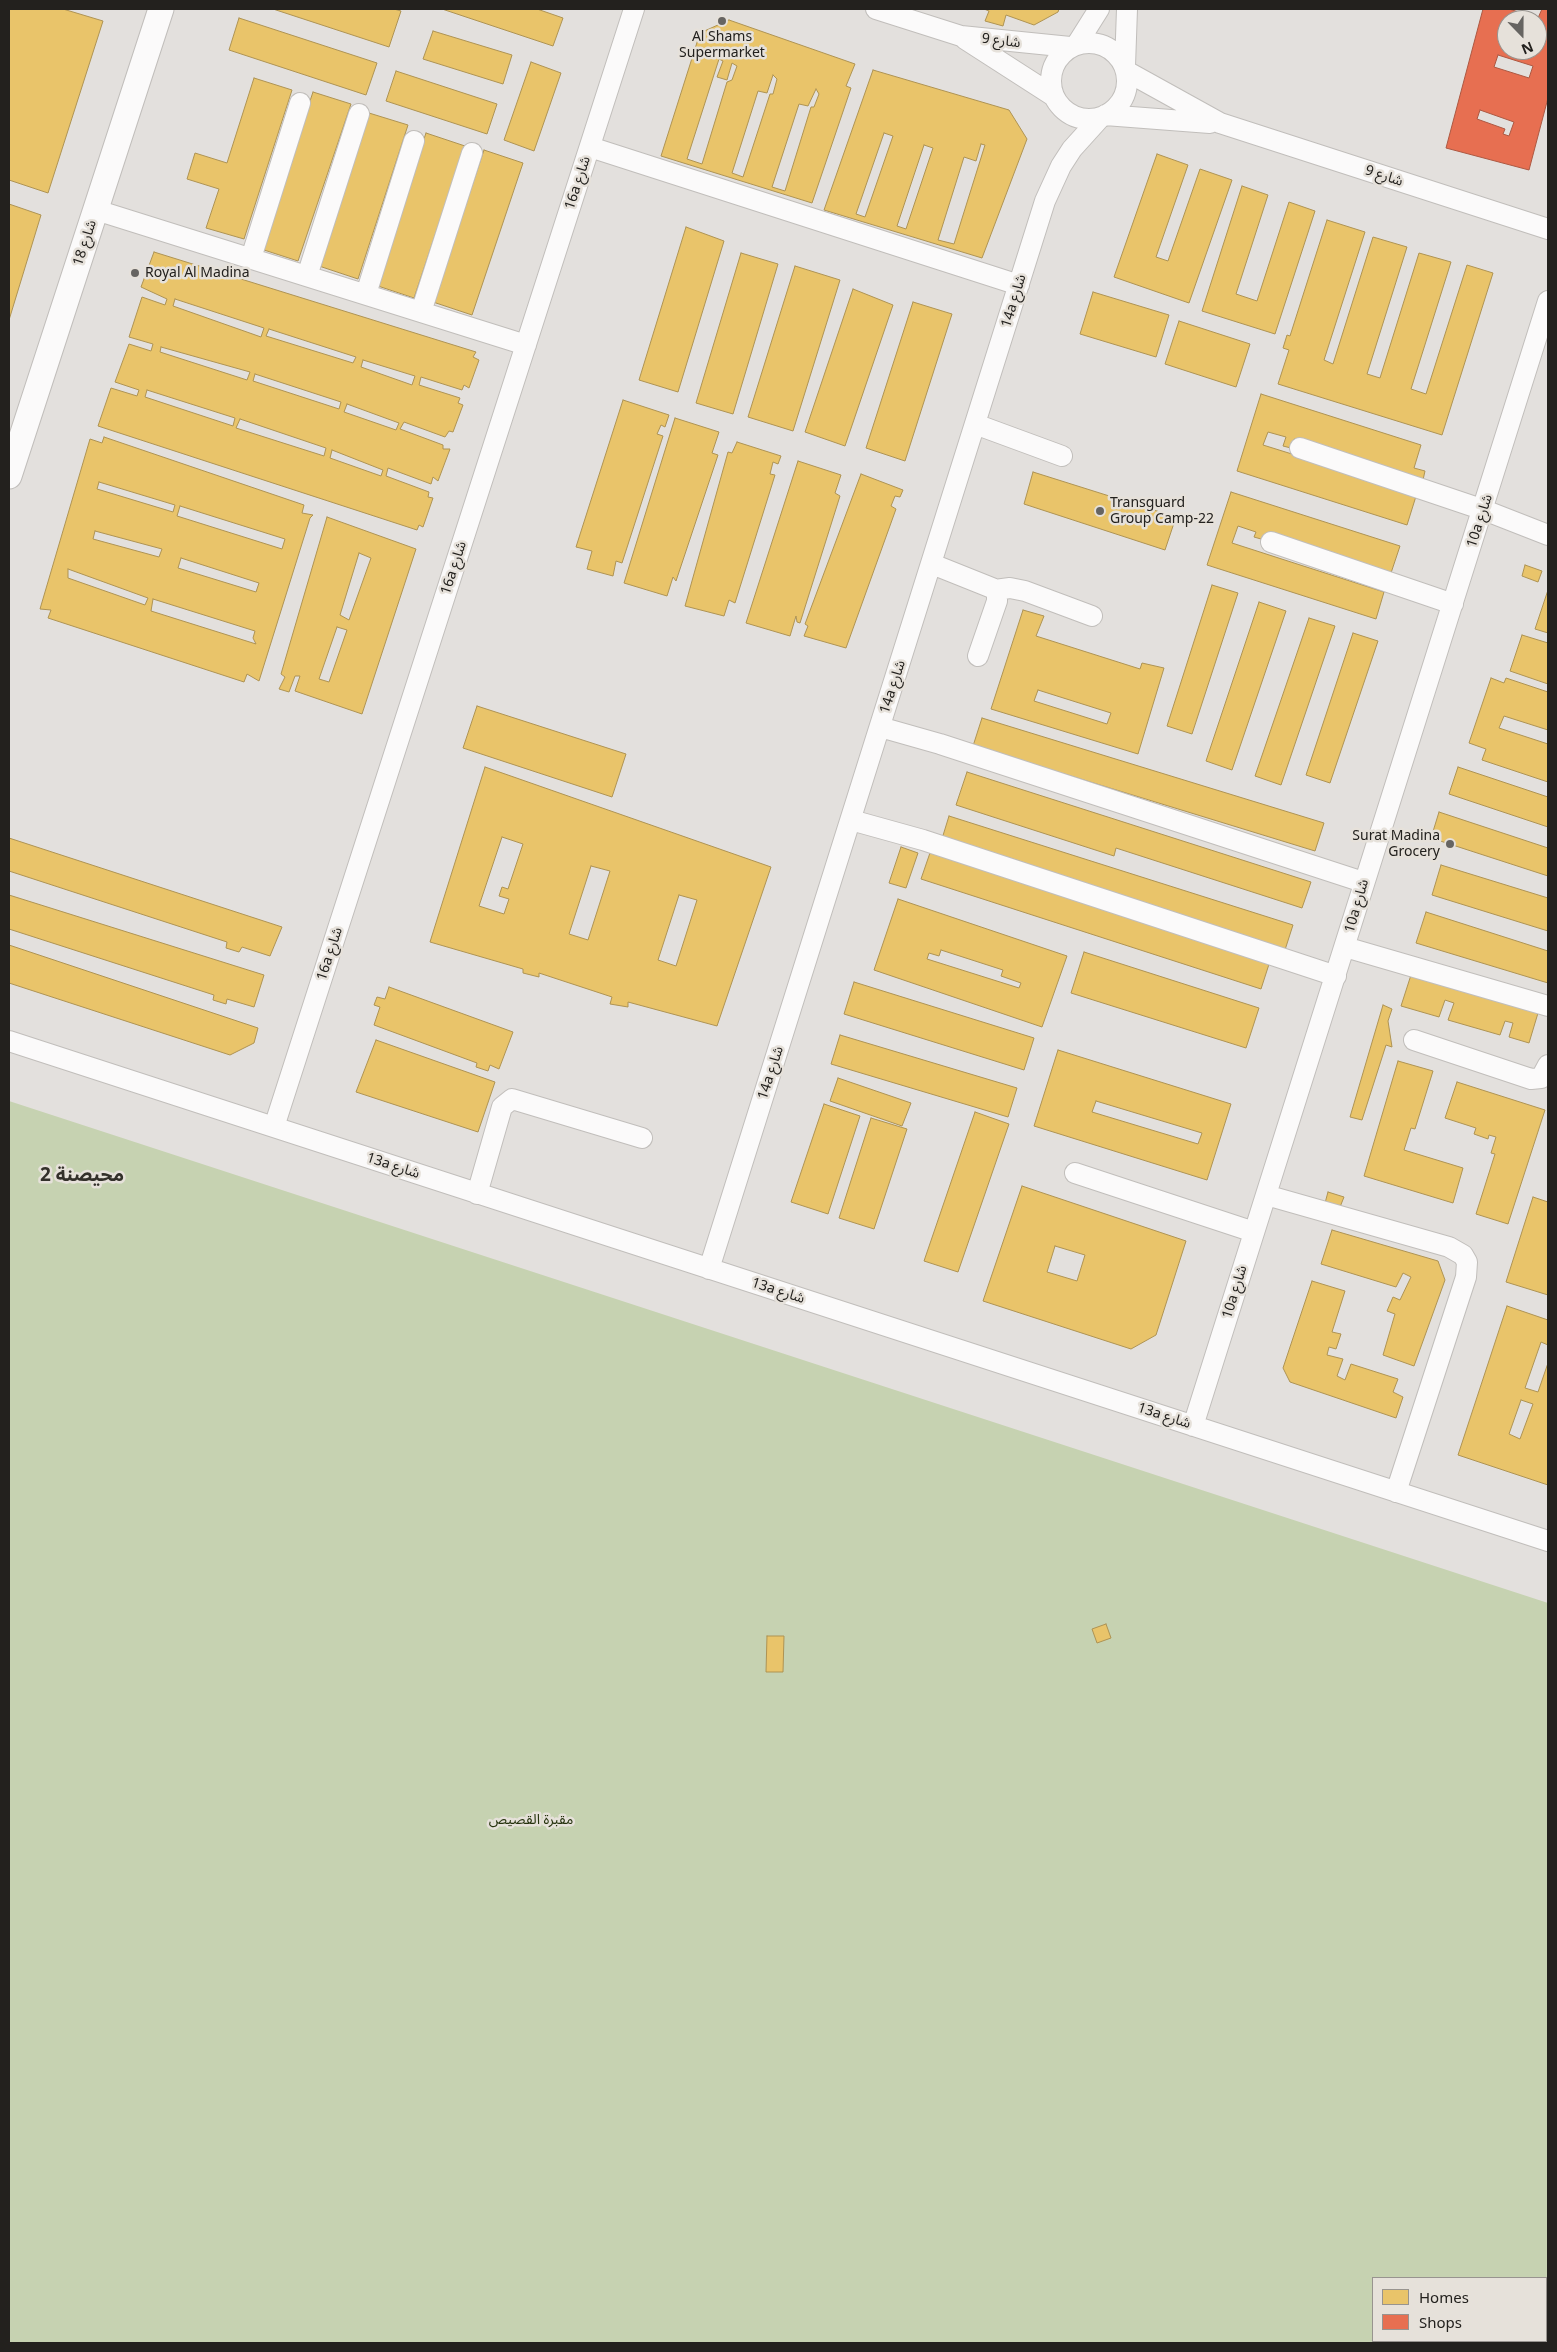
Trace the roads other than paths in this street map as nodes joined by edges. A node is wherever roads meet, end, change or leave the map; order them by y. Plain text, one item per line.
1 (161, 9) edge
2 (634, 9) edge
3 (876, 9) edge
4 (1098, 9) edge
5 (1127, 9) edge
6 (961, 36) junction
7 (1074, 46) junction
8 (1125, 68) junction
9 (1052, 94) junction
10 (300, 103) dead end
11 (359, 114) dead end
12 (1103, 117) junction
13 (1220, 123) junction
14 (414, 141) dead end
15 (590, 147) junction
16 (472, 153) dead end
17 (96, 210) junction
18 (1548, 230) edge
19 (251, 258) junction
20 (307, 276) junction
21 (1019, 285) junction
22 (366, 294) junction
23 (1548, 301) edge
24 (421, 312) junction
25 (526, 345) junction
26 (975, 424) junction
27 (1300, 448) dead end
28 (1062, 456) dead end
29 (11, 462) edge
30 (1484, 510) junction
31 (1548, 535) edge
32 (1271, 542) dead end
33 (932, 564) junction
34 (995, 590) junction
35 (1453, 604) junction
36 (1092, 616) dead end
37 (978, 656) dead end
38 (880, 727) junction
39 (851, 820) junction
40 (1363, 882) junction
41 (1345, 947) junction
42 (1336, 976) junction
43 (1548, 1006) edge
44 (1414, 1040) dead end
45 (9, 1042) edge
46 (1548, 1066) edge
47 (274, 1127) junction
48 (642, 1138) dead end
49 (1075, 1173) dead end
50 (477, 1194) junction
51 (1266, 1195) junction
52 (1254, 1232) junction
53 (709, 1269) junction
54 (1193, 1426) junction
55 (1396, 1492) junction
56 (1548, 1541) edge

1 - 17 street, شارع 18
2 - 15 street, 16a شارع
3 - 6 street, شارع 9
4 - 7 street
5 - 8 street
6 - 7 street, شارع 9
6 - 9 street, شارع 9
7 - 8 street
7 - 9 street
8 - 12 street
8 - 13 street, شارع 9
9 - 12 street
10 - 19 street
11 - 20 street
12 - 13 street, شارع 9
12 - 21 street, 14a شارع
13 - 18 street, شارع 9
14 - 22 street
15 - 21 street
15 - 25 street, 16a شارع
16 - 24 street
17 - 19 street
17 - 29 street, شارع 18
19 - 20 street
20 - 22 street
21 - 26 street, 14a شارع
22 - 24 street
23 - 30 street, 10a شارع
24 - 25 street
25 - 47 street, 16a شارع
26 - 28 street
26 - 33 street, 14a شارع
27 - 30 street
30 - 31 street
30 - 35 street, 10a شارع
32 - 35 street
33 - 34 street
33 - 38 street, 14a شارع
34 - 36 street
34 - 37 street
35 - 40 street, 10a شارع
38 - 39 street, 14a شارع
38 - 40 street
39 - 42 street
39 - 53 street, 14a شارع
40 - 41 street, 10a شارع
41 - 42 street, 10a شارع
41 - 43 street
42 - 51 street, 10a شارع
44 - 46 street
45 - 47 street, 13a شارع
47 - 50 street, 13a شارع
48 - 50 street
49 - 52 street
50 - 53 street, 13a شارع
51 - 52 street, 10a شارع
51 - 55 street
52 - 54 street, 10a شارع
53 - 54 street, 13a شارع
54 - 55 street, 13a شارع
55 - 56 street, 13a شارع

